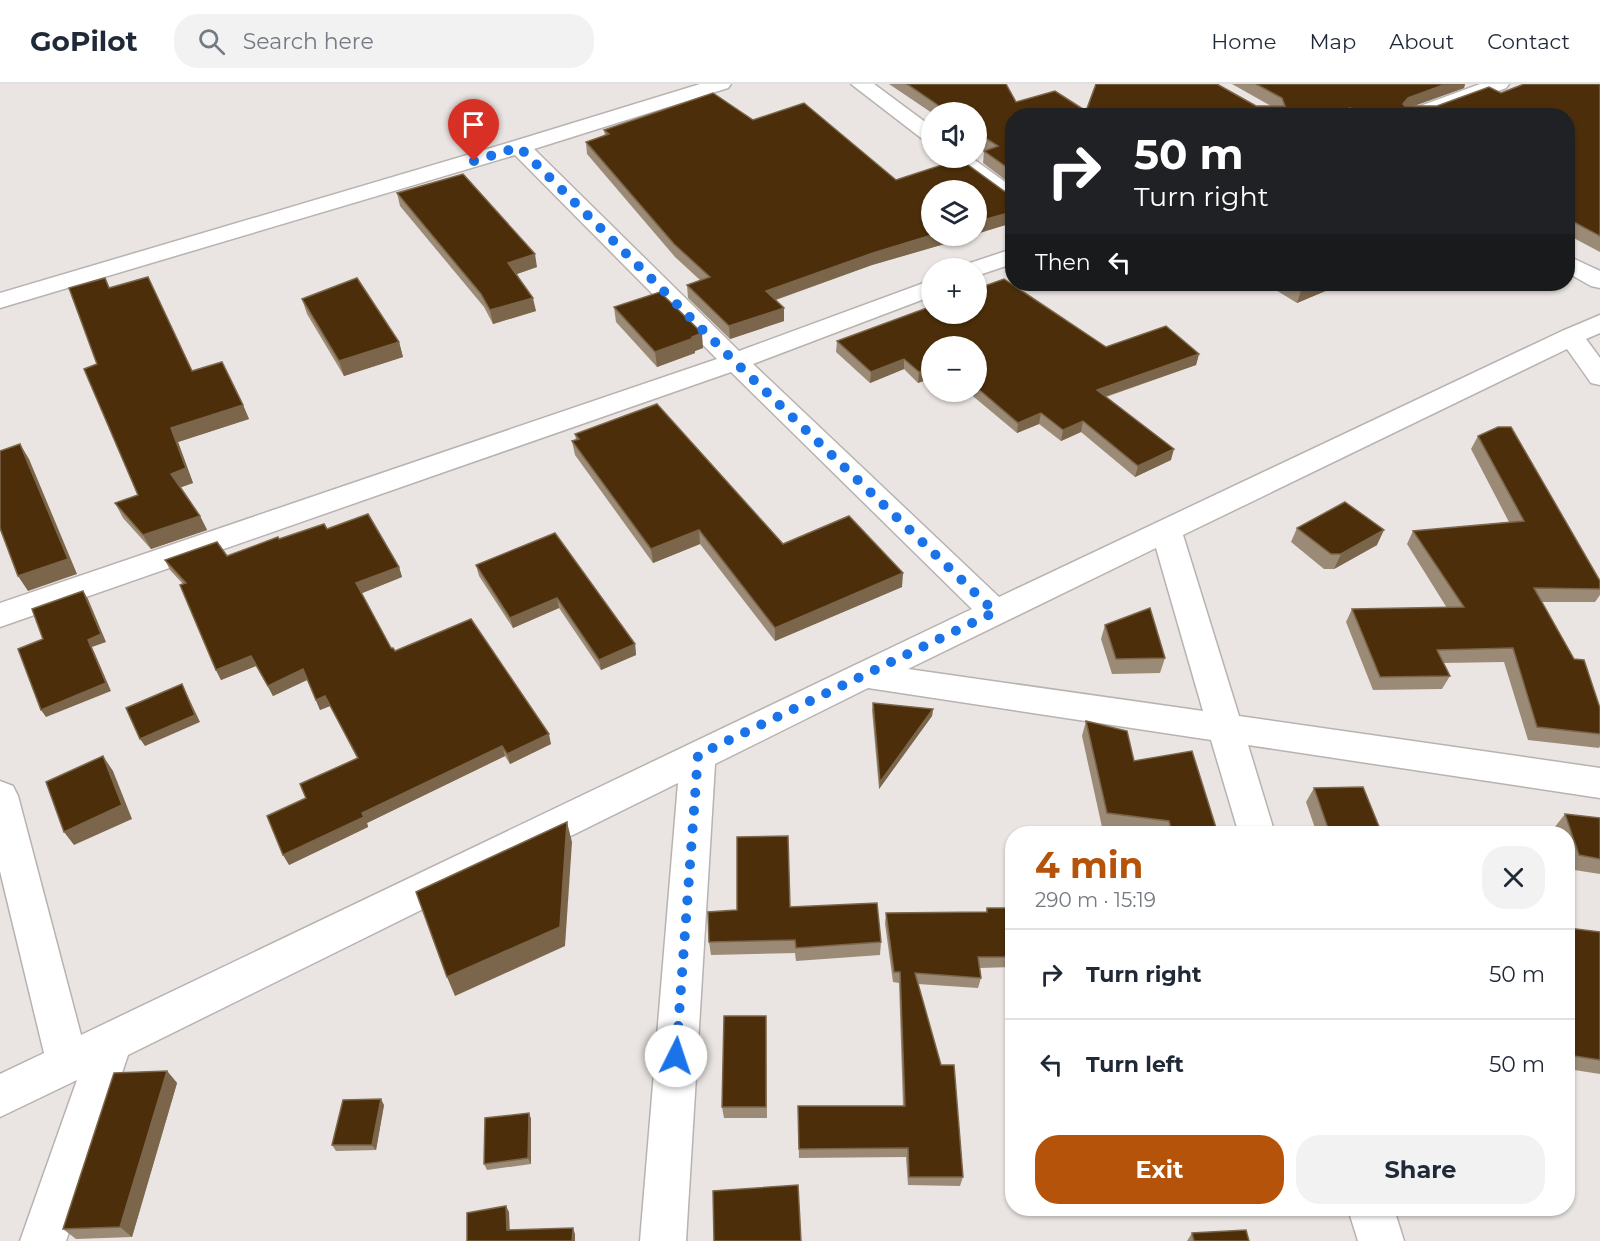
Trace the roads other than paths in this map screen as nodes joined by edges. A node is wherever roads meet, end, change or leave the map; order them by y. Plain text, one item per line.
1 (721, 84) edge
2 (861, 84) edge
3 (1494, 85) edge
4 (1433, 108) edge
5 (921, 128) edge
6 (519, 147) junction
7 (973, 168) edge
8 (1005, 192) edge
9 (1005, 259) edge
10 (987, 265) edge
11 (1575, 267) edge
12 (1600, 281) edge
13 (921, 291) edge
14 (0, 301) edge
15 (1585, 329) edge
16 (735, 362) junction
17 (1600, 377) edge
18 (1166, 530) junction
19 (995, 612) junction
20 (0, 615) edge
21 (864, 675) junction
22 (1225, 728) junction
23 (698, 755) junction
24 (1600, 783) edge
25 (0, 796) edge
26 (1255, 826) edge
27 (112, 1041) junction
28 (67, 1062) junction
29 (0, 1096) edge
30 (1373, 1216) edge
31 (43, 1241) edge
32 (663, 1241) edge
33 (1381, 1241) edge

1 - 6 street
2 - 5 street
3 - 4 street
6 - 14 street
6 - 16 street
7 - 8 street
9 - 10 street
11 - 12 street
13 - 16 street
15 - 17 street
15 - 18 street
16 - 19 street
16 - 20 street
18 - 19 street
18 - 22 street
19 - 21 street
21 - 22 street
21 - 23 street
22 - 24 street
22 - 26 street
23 - 27 street
23 - 32 street
25 - 28 street
27 - 28 street
27 - 31 street
28 - 29 street
30 - 33 street

